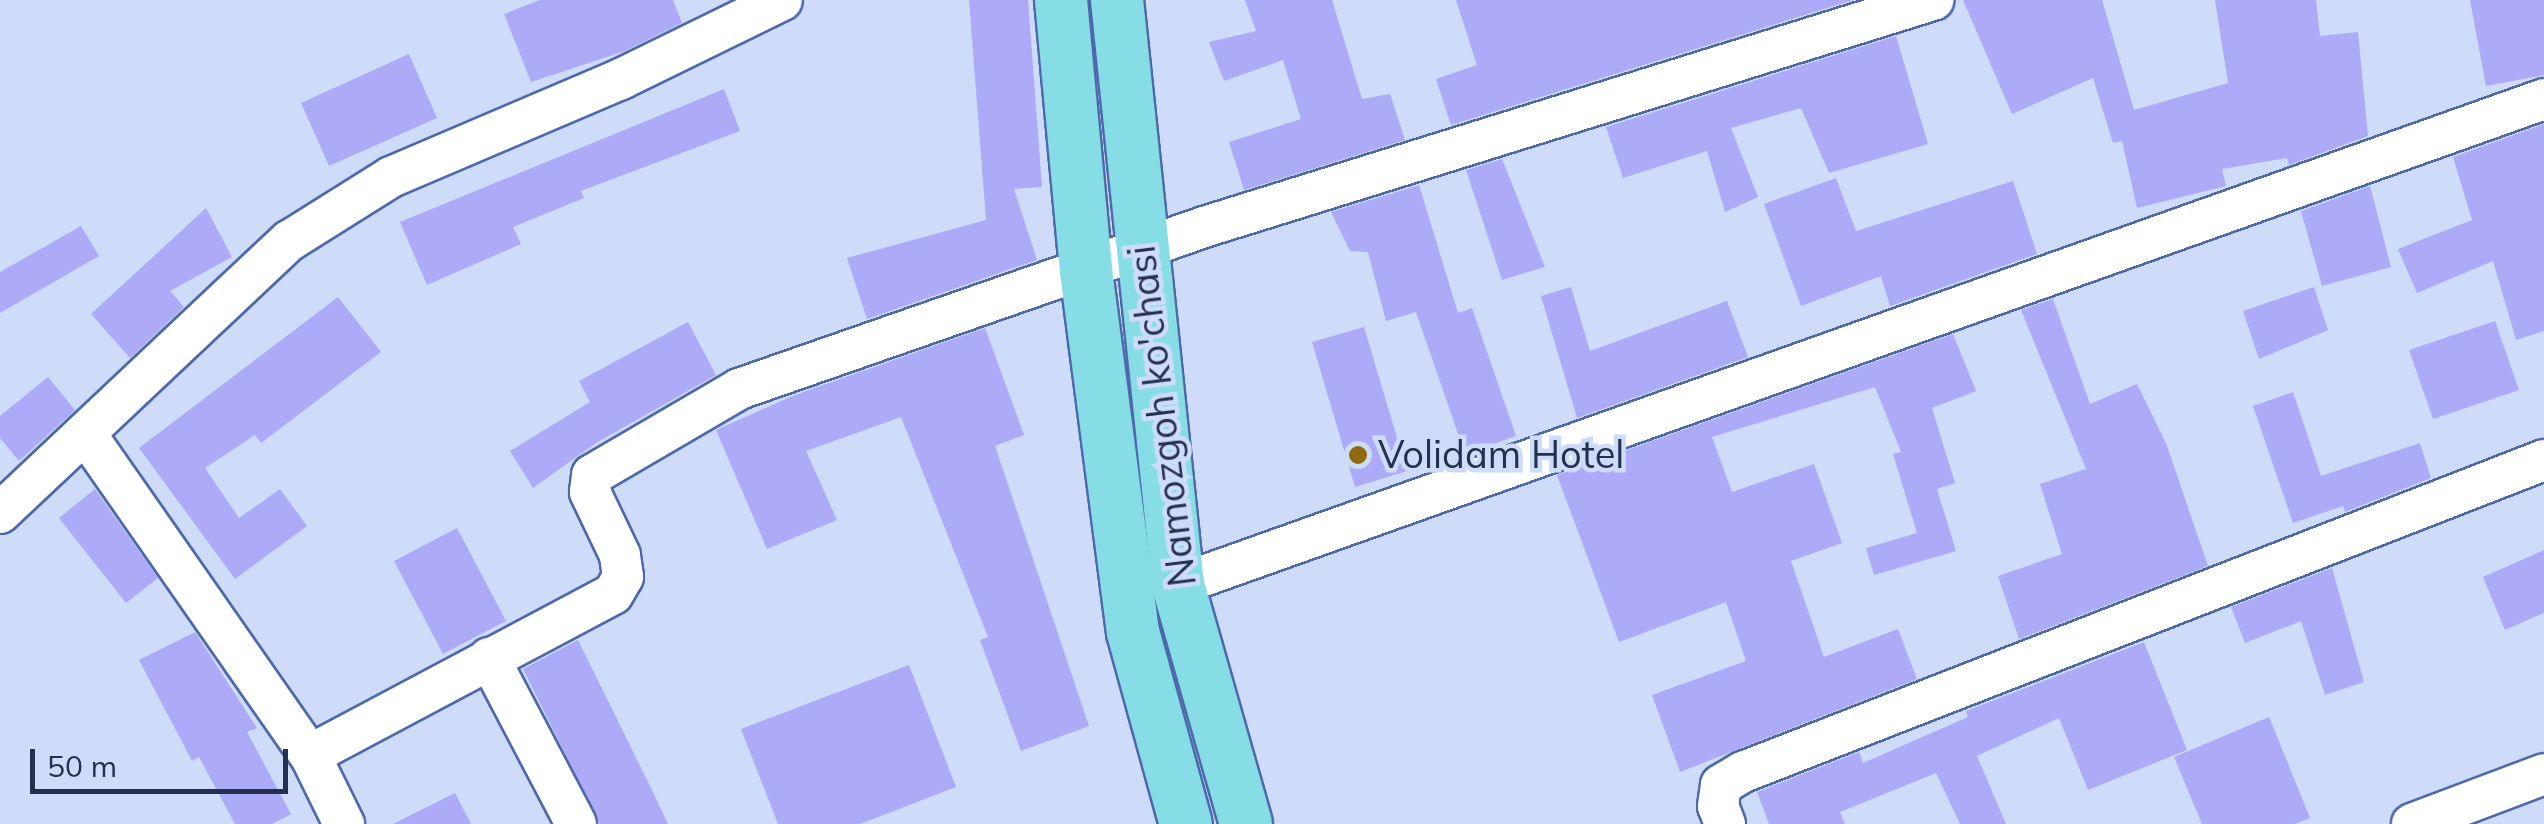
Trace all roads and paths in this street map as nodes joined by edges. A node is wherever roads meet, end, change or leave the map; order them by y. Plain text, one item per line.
1 (782, 0) edge
2 (1061, 0) edge
3 (1117, 0) edge
4 (1933, 0) edge
5 (2544, 99) edge
6 (1142, 248) junction
7 (1086, 271) junction
8 (86, 434) junction
9 (2544, 460) edge
10 (0, 513) edge
11 (1178, 586) junction
12 (489, 658) junction
13 (310, 755) junction
14 (2544, 774) edge
15 (344, 824) edge
16 (576, 824) edge
17 (1186, 824) edge
18 (1246, 824) edge
19 (1725, 824) edge
20 (2412, 824) edge

1 - 8 street
2 - 7 main road, Namozgoh ko'chasi
3 - 6 main road, Namozgoh ko'chasi
4 - 6 street
5 - 11 street
6 - 7 street
6 - 11 main road, Namozgoh ko'chasi
7 - 12 street
7 - 17 main road, Namozgoh ko'chasi
8 - 10 street
8 - 13 street
9 - 19 street
11 - 18 main road, Namozgoh ko'chasi
12 - 13 street
12 - 16 street
13 - 15 street
14 - 20 street

